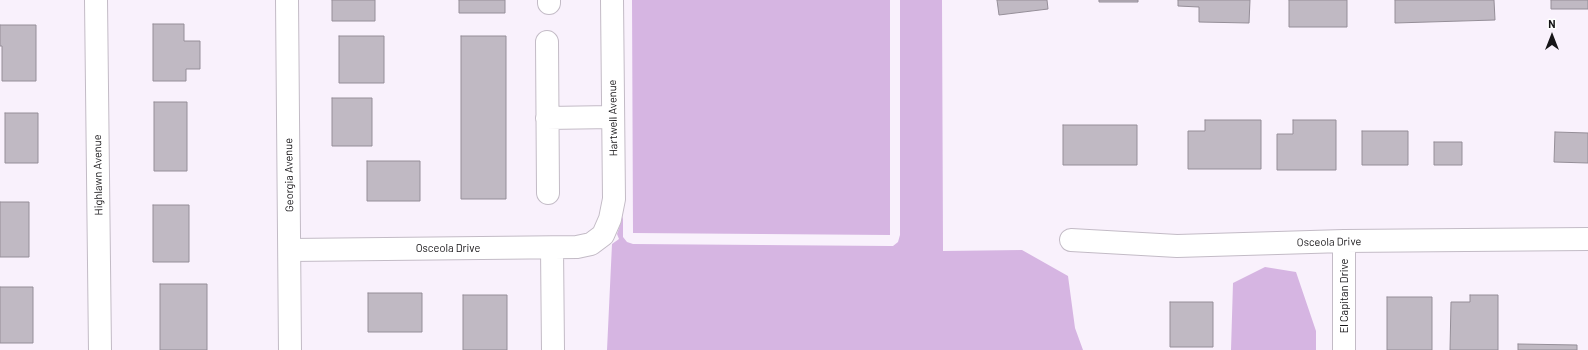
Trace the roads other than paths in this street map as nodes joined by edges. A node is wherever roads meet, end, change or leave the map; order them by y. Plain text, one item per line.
1 (96, 0) edge
2 (287, 0) edge
3 (612, 0) edge
4 (546, 42) dead end
5 (613, 117) junction
6 (547, 118) junction
7 (548, 193) dead end
8 (603, 235) joint
9 (1588, 239) edge
10 (1071, 240) dead end
11 (1344, 241) junction
12 (552, 248) junction
13 (290, 250) junction
14 (100, 350) edge
15 (290, 350) edge
16 (553, 350) edge
17 (1344, 350) edge

1 - 14 street, Highlawn Avenue
2 - 13 street, Georgia Avenue
3 - 5 street, Hartwell Avenue
4 - 6 street
5 - 6 street
5 - 8 street, Hartwell Avenue
6 - 7 street
8 - 12 street, Osceola Drive
9 - 11 street, Osceola Drive
10 - 11 street, Osceola Drive
11 - 17 street, El Capitan Drive
12 - 13 street, Osceola Drive
12 - 16 street
13 - 15 street, Georgia Avenue

